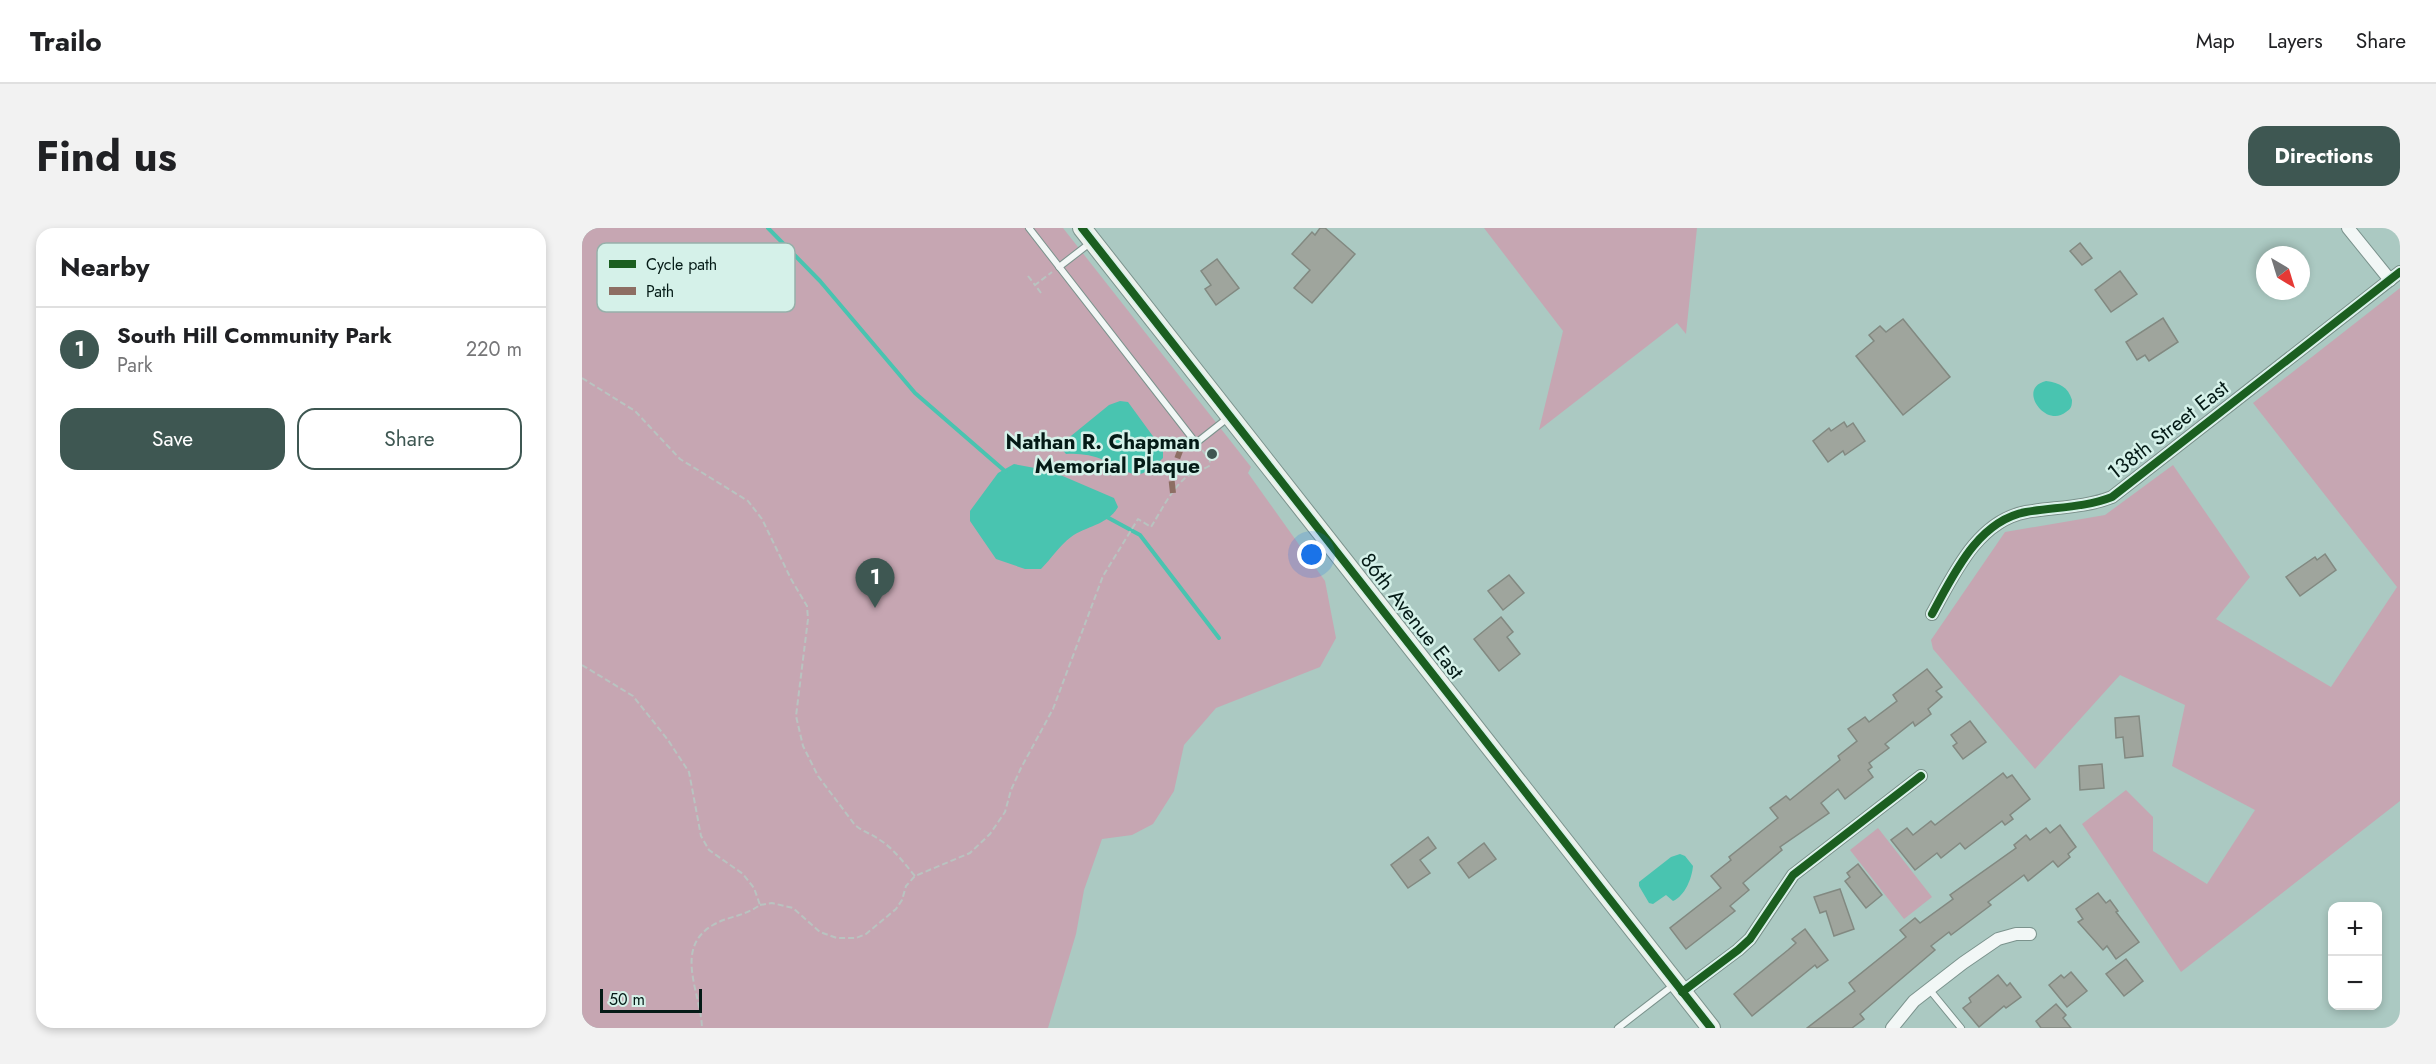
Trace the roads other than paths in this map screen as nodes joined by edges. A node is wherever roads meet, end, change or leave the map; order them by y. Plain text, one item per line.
1 (1029, 228) edge
2 (2348, 228) edge
3 (1087, 234) edge
4 (1059, 267) junction
5 (2400, 272) edge
6 (2390, 280) junction
7 (1231, 416) junction
8 (1932, 614) dead end
9 (1921, 777) dead end
10 (2030, 934) dead end
11 (1678, 987) junction
12 (1929, 989) junction
13 (1618, 1028) edge
14 (1711, 1028) edge
15 (1892, 1028) edge
16 (1961, 1028) edge

1 - 4 lane
2 - 6 street
3 - 4 lane
3 - 7 street, 86th Avenue East
4 - 7 lane
5 - 6 street, 138th Street East
6 - 8 street, 138th Street East
7 - 11 street, 86th Avenue East
9 - 11 street
10 - 12 street
11 - 13 lane
11 - 14 street, 86th Avenue East
12 - 15 street
12 - 16 lane

